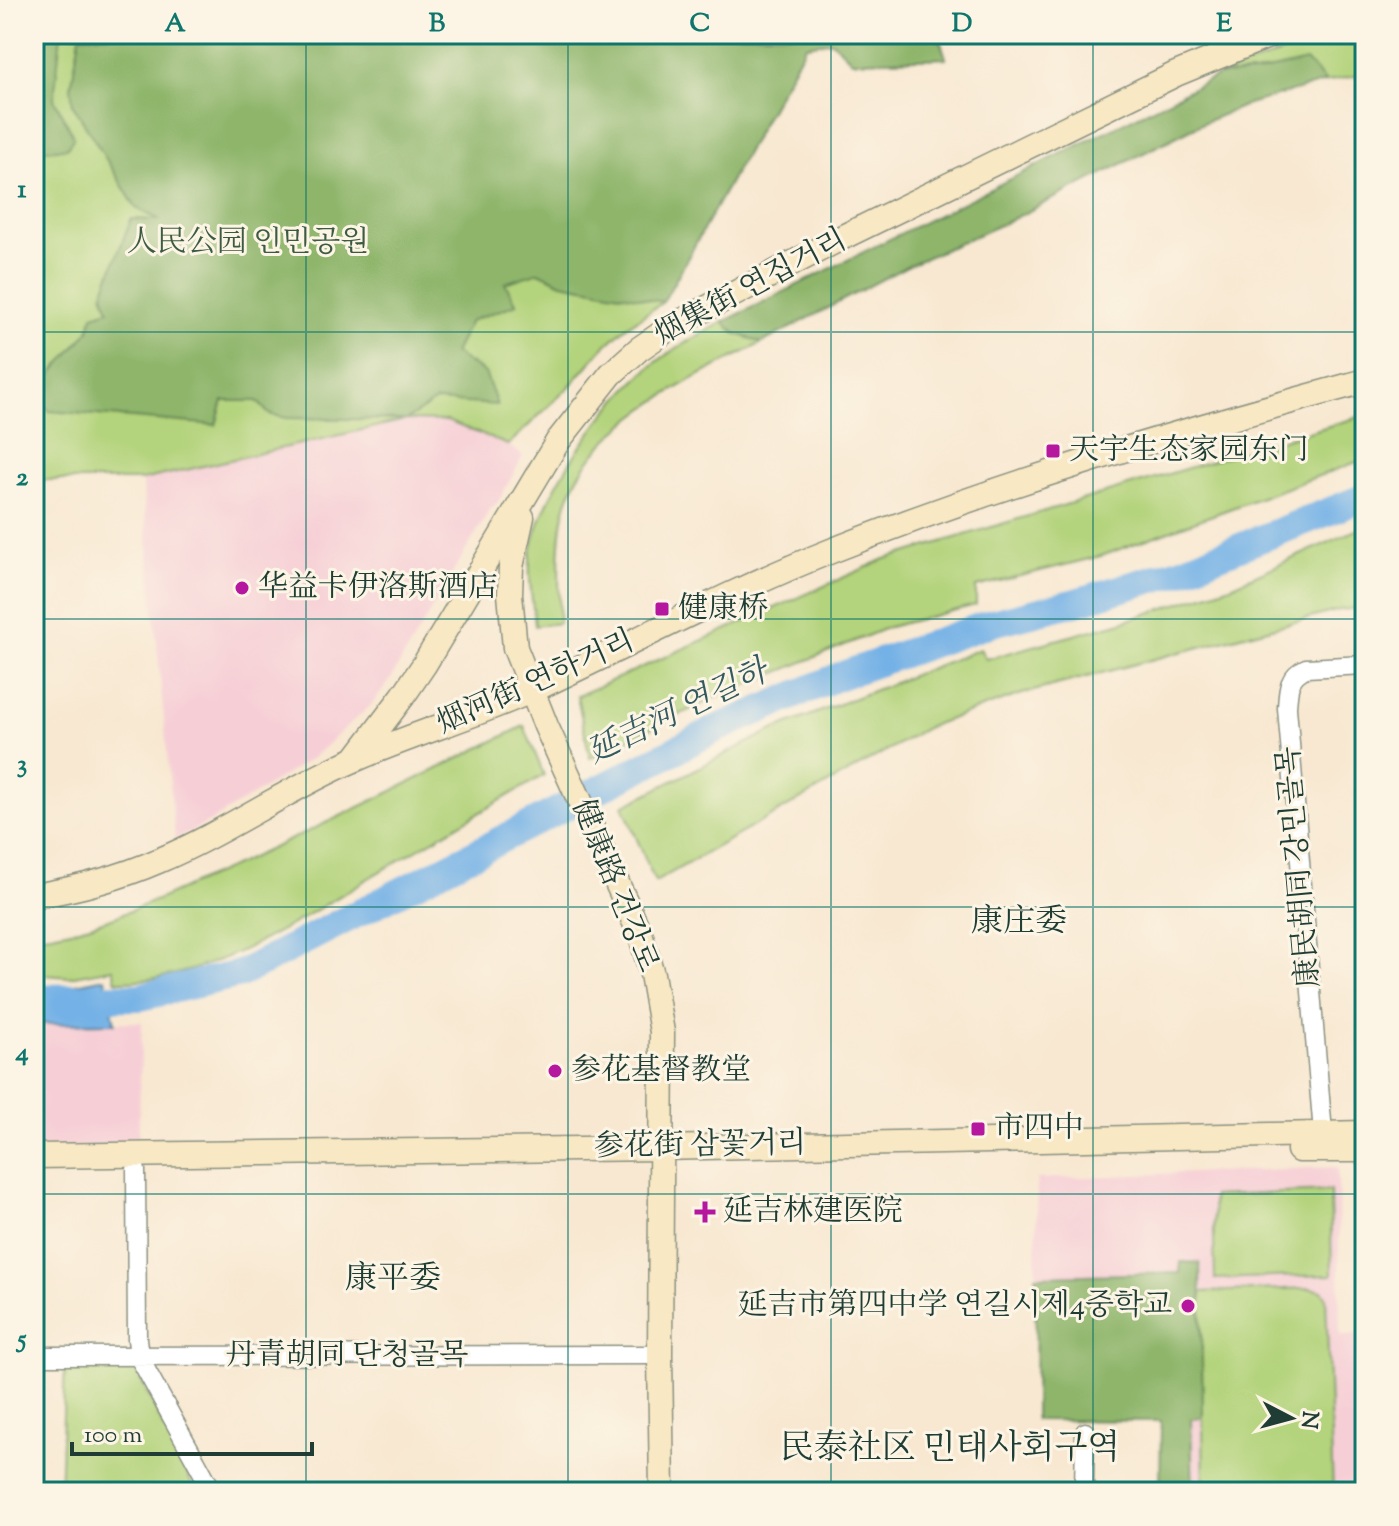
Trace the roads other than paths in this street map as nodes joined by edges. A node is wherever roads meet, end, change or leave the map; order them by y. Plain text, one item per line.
1 (1273, 34) edge
2 (1365, 381) edge
3 (531, 488) junction
4 (1365, 665) edge
5 (533, 690) junction
6 (354, 760) junction
7 (34, 896) edge
8 (1323, 1133) junction
9 (1365, 1133) edge
10 (1365, 1150) edge
11 (34, 1156) edge
12 (661, 1156) junction
13 (136, 1170) junction
14 (34, 1172) edge
15 (660, 1355) junction
16 (34, 1356) edge
17 (139, 1357) junction
18 (1085, 1432) dead end
19 (213, 1492) edge
20 (662, 1492) edge
21 (1084, 1492) edge

1 - 3 main road, 烟集街 연집거리
2 - 5 main road, 烟河街 연하거리
3 - 5 main road, 健康路 건강로
3 - 6 main road, 烟集街 연집거리
4 - 8 street, 康民胡同 강민골목
5 - 6 main road, 烟河街 연하거리
5 - 12 main road, 健康路 건강로
6 - 7 main road, 烟河街 연하거리
8 - 9 main road, 参花街 삼꽃거리
8 - 12 main road, 参花街 삼꽃거리
10 - 12 main road, 参花街 삼꽃거리
11 - 12 main road, 参花街 삼꽃거리
12 - 13 main road, 参花街 삼꽃거리
12 - 15 main road, 健康路 건강로
13 - 14 main road, 参花街 삼꽃거리
13 - 17 street
15 - 17 street, 丹青胡同 단청골목
15 - 20 main road, 健康路 건강로
16 - 17 street, 丹青胡同 단청골목
17 - 19 street
18 - 21 street

